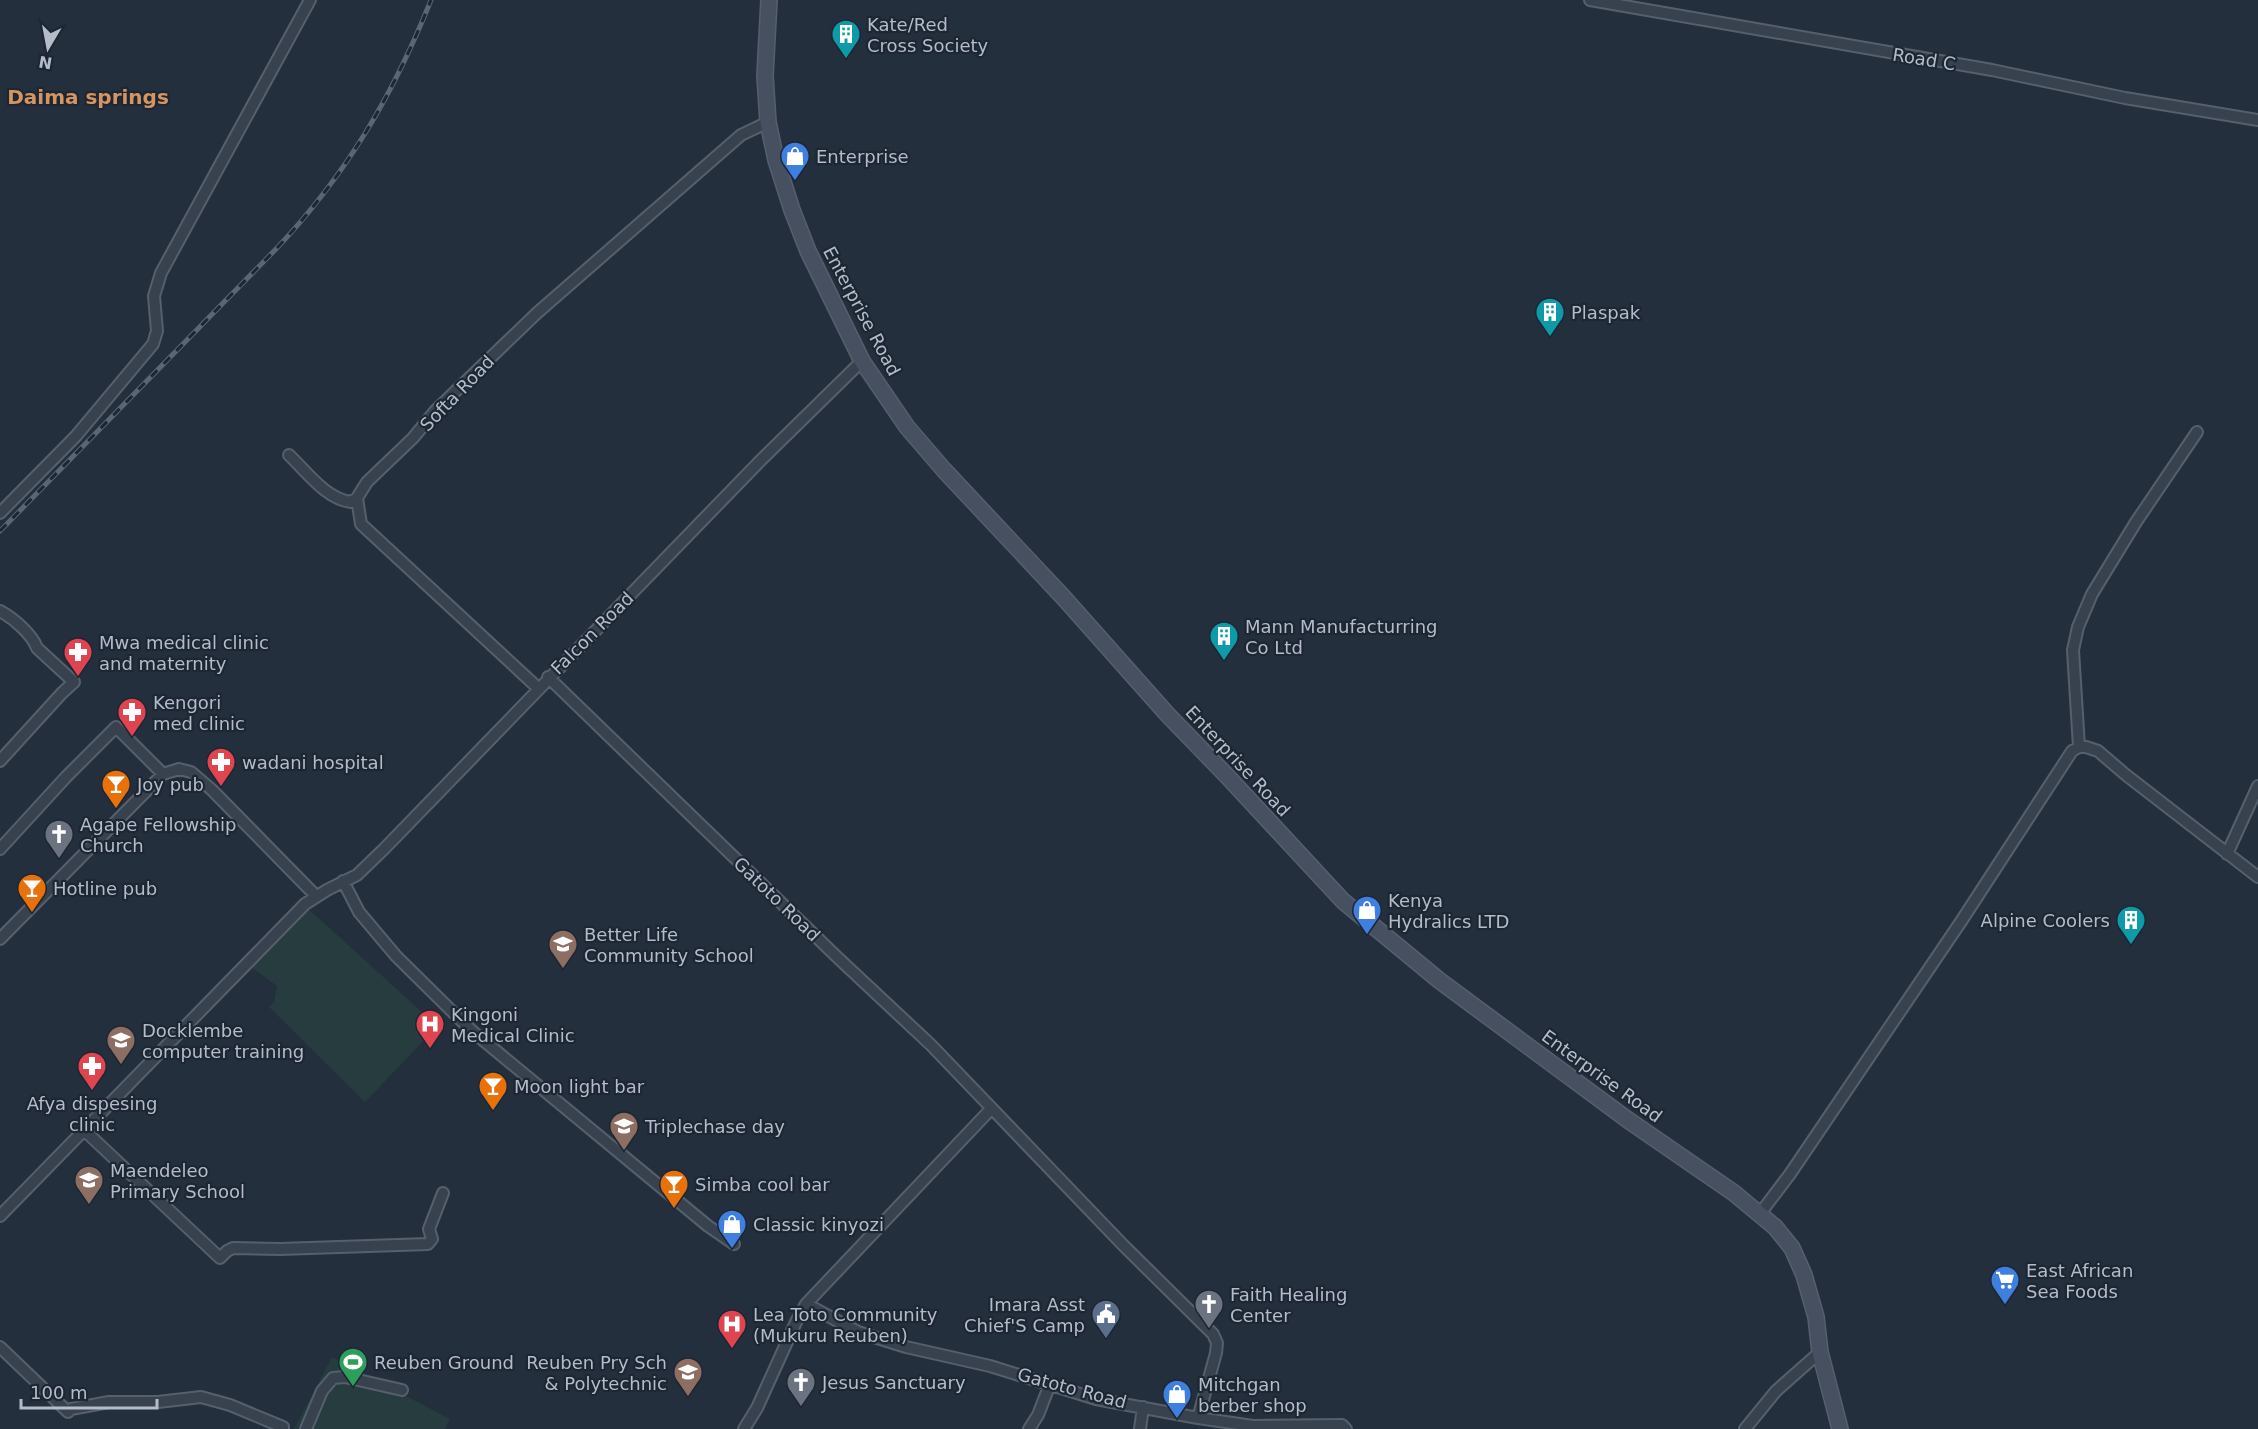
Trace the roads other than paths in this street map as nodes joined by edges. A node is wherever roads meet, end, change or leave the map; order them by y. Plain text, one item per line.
1 (310, 0) edge
2 (769, 0) edge
3 (1590, 0) edge
4 (2258, 120) edge
5 (768, 122) junction
6 (862, 361) junction
7 (2197, 432) dead end
8 (289, 455) dead end
9 (357, 498) junction
10 (0, 513) edge
11 (0, 611) edge
12 (548, 677) junction
13 (538, 688) junction
14 (2079, 747) junction
15 (0, 761) edge
16 (163, 774) junction
17 (2258, 786) edge
18 (0, 849) edge
19 (2227, 854) junction
20 (2258, 877) edge
21 (343, 881) junction
22 (316, 896) junction
23 (0, 939) edge
24 (991, 1109) junction
25 (85, 1131) junction
26 (443, 1193) dead end
27 (1760, 1215) junction
28 (0, 1216) edge
29 (734, 1244) dead end
30 (806, 1304) junction
31 (0, 1347) edge
32 (1820, 1352) junction
33 (1050, 1384) junction
34 (402, 1390) dead end
35 (1143, 1407) junction
36 (1198, 1418) junction
37 (283, 1429) edge
38 (306, 1429) edge
39 (744, 1429) edge
40 (1029, 1429) edge
41 (1140, 1429) edge
42 (1346, 1429) edge
43 (1745, 1429) edge
44 (1840, 1429) edge

1 - 10 street
2 - 5 main road, Enterprise Road
3 - 4 street, Road C
5 - 6 main road, Enterprise Road
5 - 9 street, Softa Road
6 - 12 street, Falcon Road
6 - 27 main road, Enterprise Road
7 - 14 street
8 - 9 street
9 - 13 street
11 - 15 street
12 - 13 street, Falcon Road
12 - 24 street, Gatoto Road
13 - 21 street, Falcon Road
14 - 19 street
14 - 27 street
16 - 18 street
16 - 22 street
16 - 23 street
17 - 19 street
19 - 20 street
21 - 22 street, Falcon Road
21 - 29 street
22 - 25 street, Falcon Road
24 - 30 street
24 - 36 street, Gatoto Road
25 - 26 street
25 - 28 street, Falcon Road
27 - 32 main road, Enterprise Road
30 - 33 street, Gatoto Road
30 - 39 street
31 - 37 street
32 - 43 street
32 - 44 main road, Enterprise Road
33 - 35 street, Gatoto Road
33 - 40 street
34 - 38 street
35 - 36 street, Gatoto Road
35 - 41 street
36 - 42 street, Gatoto Road

